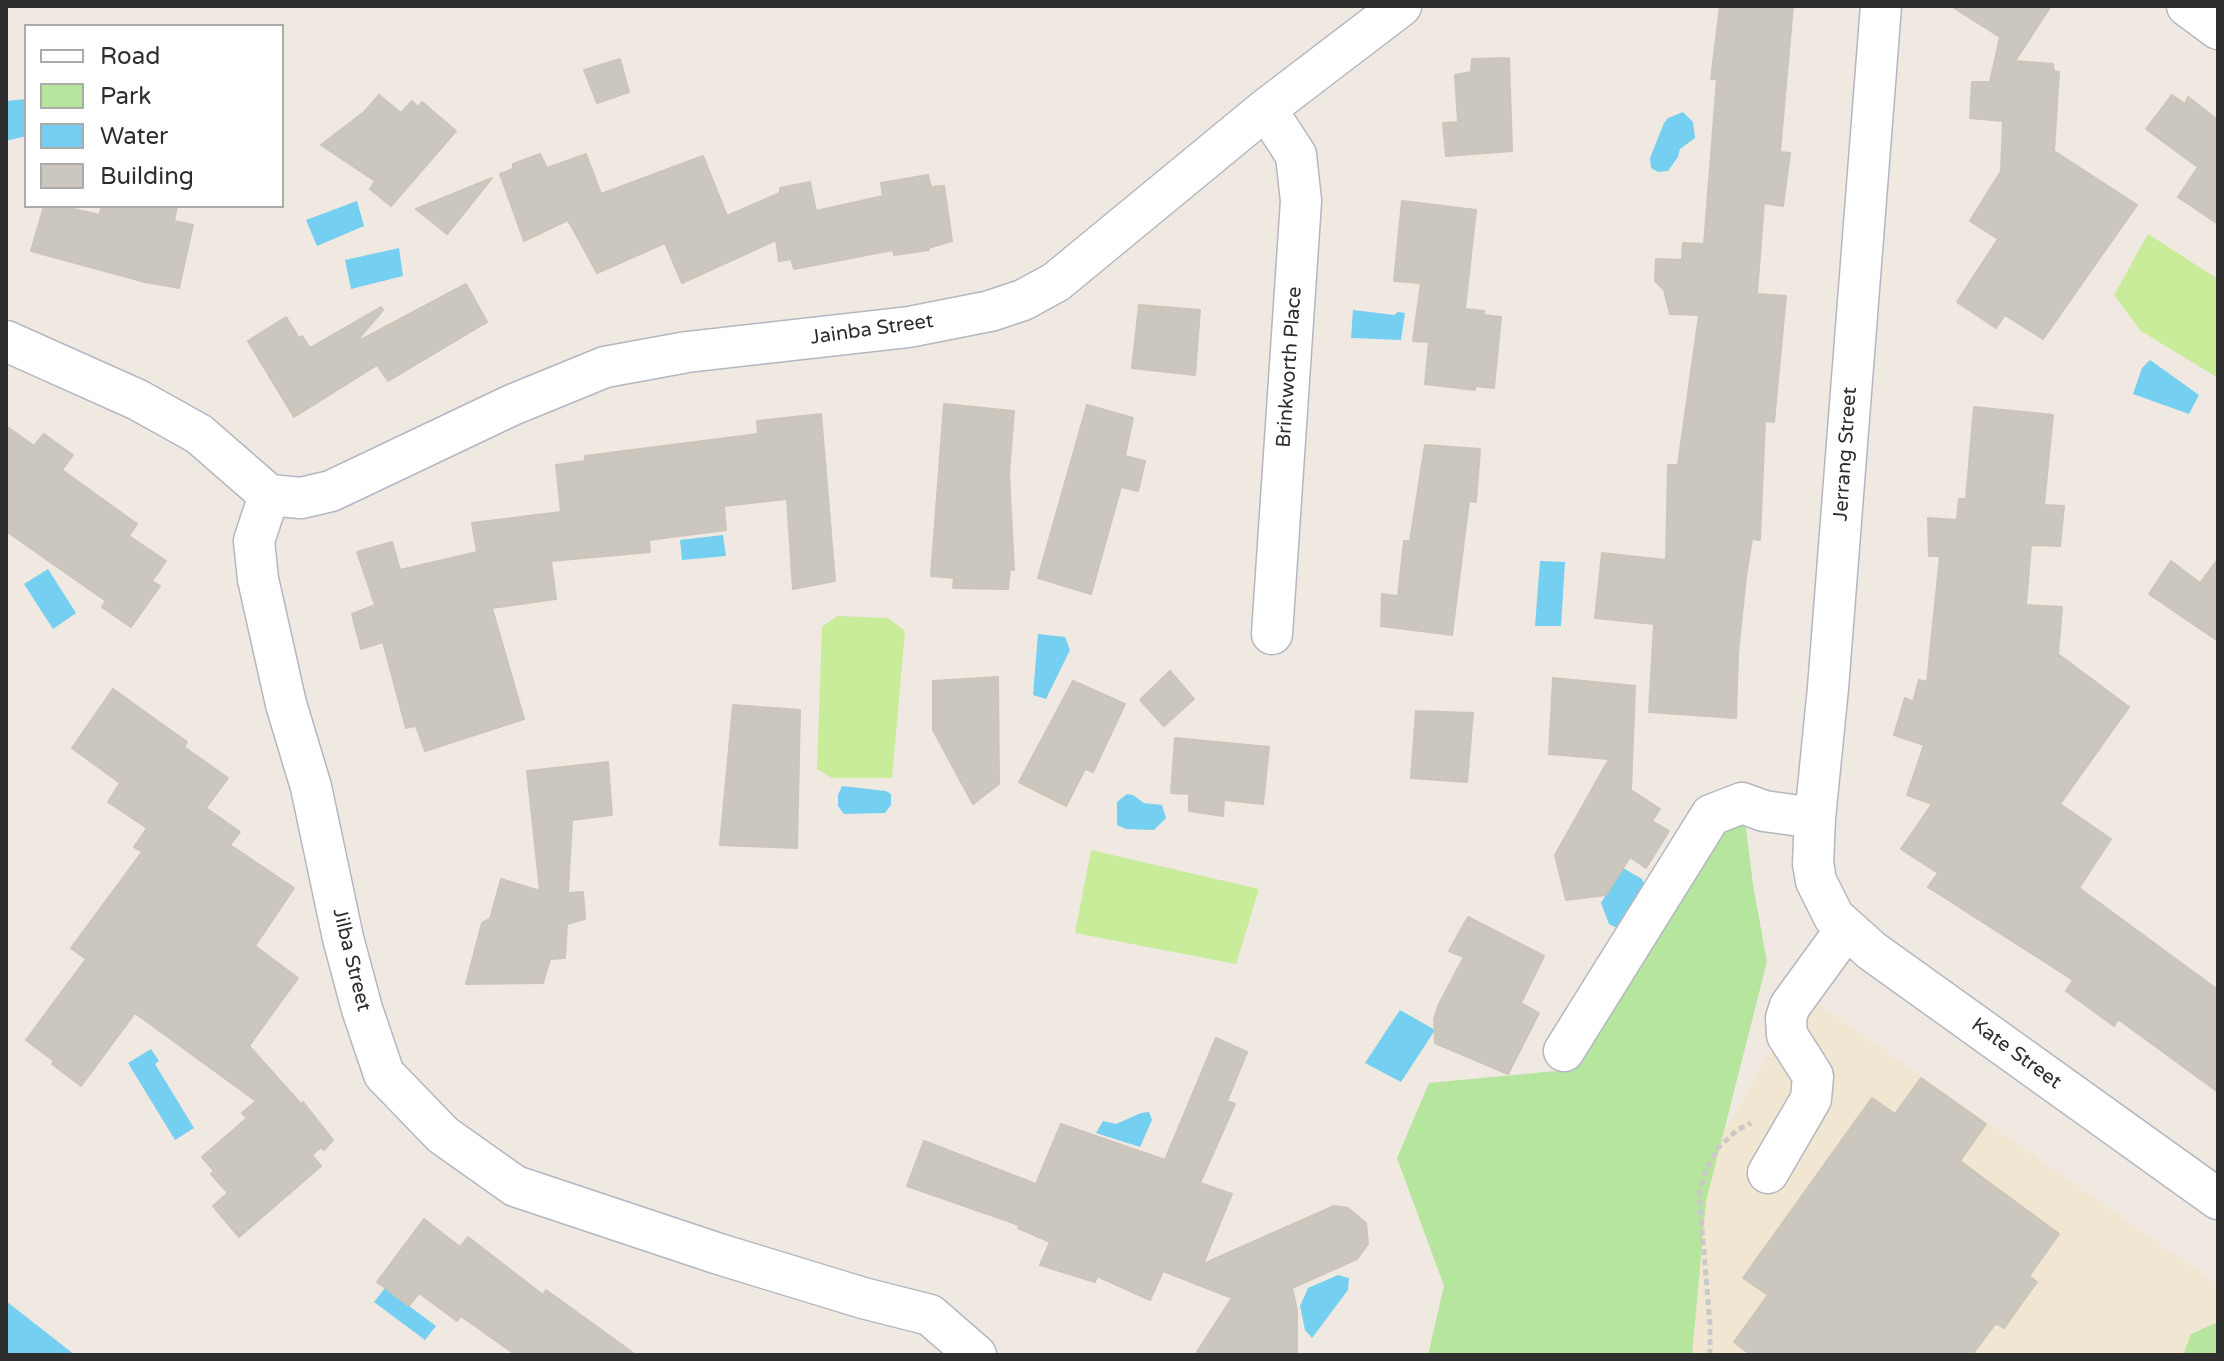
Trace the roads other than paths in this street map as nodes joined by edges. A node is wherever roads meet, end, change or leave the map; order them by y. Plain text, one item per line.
1 (1401, 6) edge
2 (1881, 6) edge
3 (2187, 6) edge
4 (2218, 29) edge
5 (1266, 109) junction
6 (6, 341) edge
7 (269, 495) junction
8 (1272, 634) dead end
9 (1815, 818) junction
10 (1835, 914) junction
11 (1564, 1051) dead end
12 (1768, 1173) dead end
13 (2218, 1199) edge
14 (976, 1355) edge

1 - 5 street, Jainba Street
2 - 9 street, Jerrang Street
3 - 4 street
5 - 7 street, Jainba Street
5 - 8 street, Brinkworth Place
6 - 7 street
7 - 14 street, Jilba Street
9 - 10 street, Jerrang Street
9 - 11 street
10 - 12 street
10 - 13 street, Kate Street

